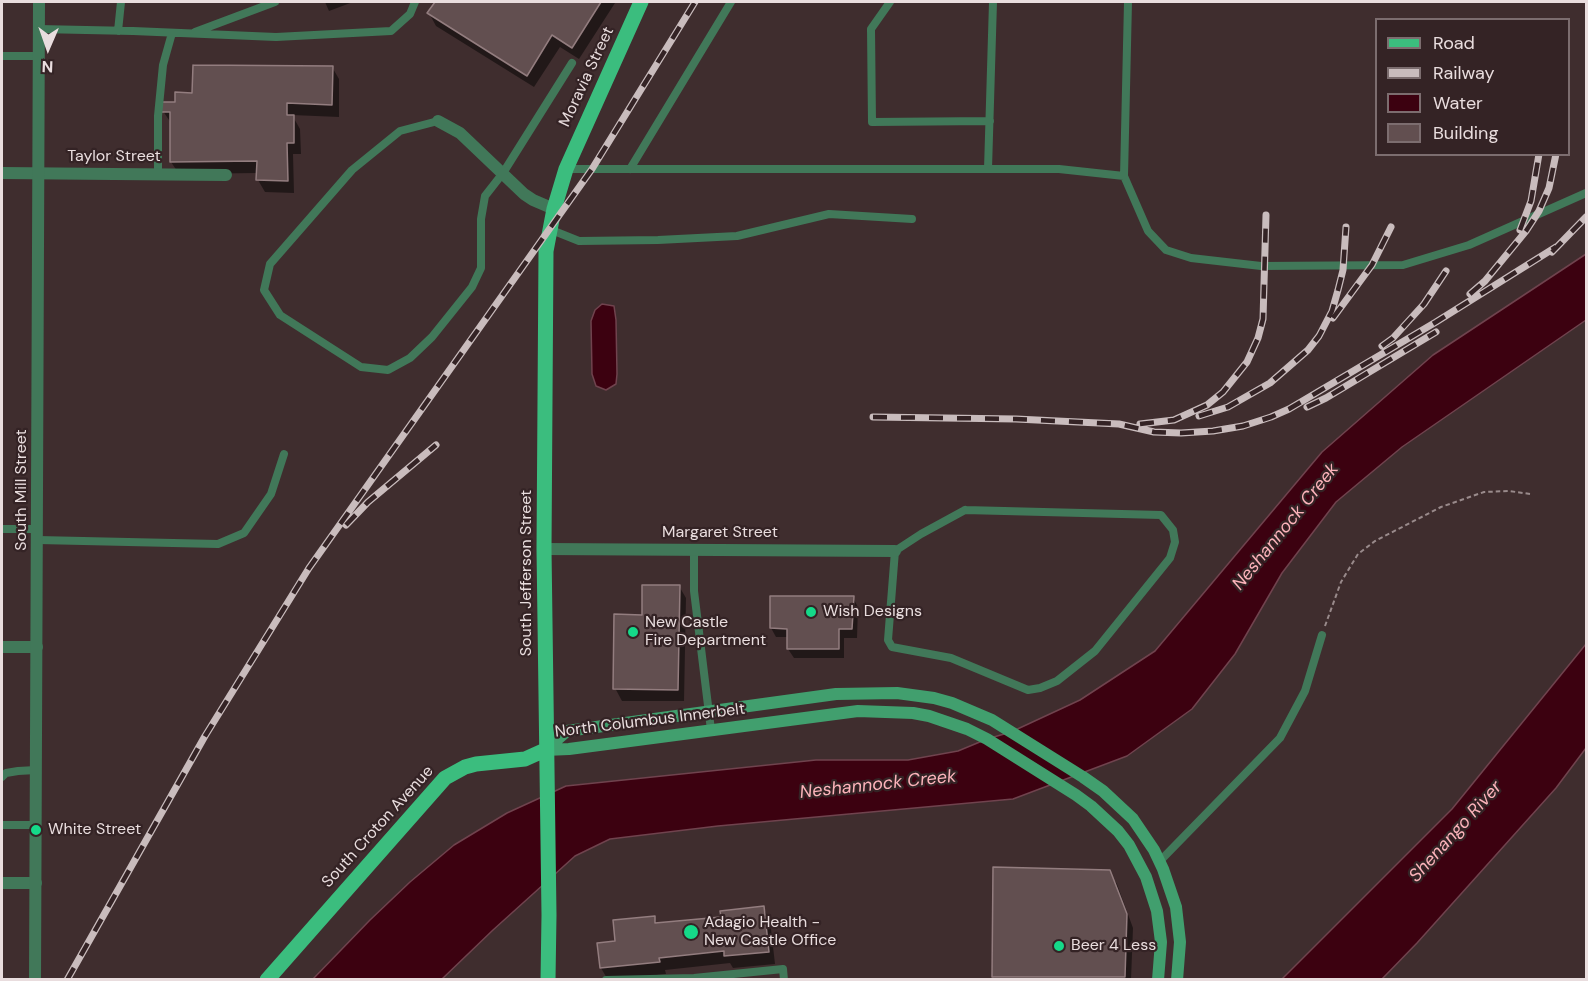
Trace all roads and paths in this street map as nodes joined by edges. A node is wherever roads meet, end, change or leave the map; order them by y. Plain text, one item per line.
1 (39, 2) edge
2 (121, 2) edge
3 (275, 2) edge
4 (416, 2) edge
5 (641, 2) edge
6 (731, 2) edge
7 (890, 2) edge
8 (993, 2) edge
9 (1128, 2) edge
10 (39, 30) junction
11 (118, 31) junction
12 (172, 33) junction
13 (190, 33) junction
14 (2, 56) edge
15 (39, 56) junction
16 (572, 63) dead end
17 (438, 121) joint
18 (990, 121) junction
19 (566, 169) junction
20 (630, 169) junction
21 (988, 169) junction
22 (2, 173) edge
23 (38, 173) junction
24 (503, 173) junction
25 (158, 174) junction
26 (226, 175) dead end
27 (1124, 176) junction
28 (1587, 194) edge
29 (554, 209) junction
30 (912, 219) dead end
31 (549, 229) junction
32 (284, 454) dead end
33 (1530, 494) dead end
34 (2, 528) edge
35 (38, 535) junction
36 (544, 549) junction
37 (694, 550) junction
38 (895, 551) junction
39 (1322, 635) joint
40 (2, 647) edge
41 (37, 647) junction
42 (708, 711) junction
43 (711, 730) junction
44 (545, 750) junction
45 (36, 770) junction
46 (2, 777) edge
47 (2, 825) edge
48 (36, 825) junction
49 (1159, 862) junction
50 (2, 883) edge
51 (36, 883) junction
52 (35, 980) edge
53 (267, 980) edge
54 (548, 980) edge
55 (606, 980) edge
56 (784, 980) edge
57 (1158, 980) edge
58 (1177, 980) edge

1 - 10 street, South Mill Street
2 - 11 lane
3 - 13 lane
4 - 13 lane
5 - 19 main road, Moravia Street
6 - 20 lane
7 - 18 lane
8 - 18 lane
9 - 27 lane
10 - 11 lane
10 - 15 street, South Mill Street
11 - 12 lane
12 - 13 lane
12 - 25 lane
14 - 15 lane
15 - 23 street, South Mill Street
16 - 24 lane
17 - 24 street
17 - 24 lane
18 - 21 lane
19 - 20 lane
19 - 29 main road, South Jefferson Street
20 - 21 lane
21 - 27 lane
22 - 23 street, Taylor Street
23 - 25 street, Taylor Street
23 - 35 street, South Mill Street
24 - 29 street
25 - 26 street, Taylor Street
27 - 28 lane
29 - 31 main road, South Jefferson Street
30 - 31 lane
31 - 36 main road, South Jefferson Street
32 - 35 lane
33 - 39 path
34 - 35 lane
35 - 41 street, South Mill Street
36 - 37 street, Margaret Street
36 - 44 main road, South Jefferson Street
37 - 38 street, Margaret Street
37 - 42 lane
38 - 38 lane
39 - 49 lane
40 - 41 street
41 - 45 street, South Mill Street
42 - 43 lane
42 - 44 main road, North Columbus Innerbelt
42 - 49 main road, North Columbus Innerbelt
43 - 44 main road, North Columbus Innerbelt
43 - 57 main road, North Columbus Innerbelt
44 - 53 main road, South Croton Avenue
44 - 54 main road, South Jefferson Street
45 - 46 lane
45 - 48 street, South Mill Street
47 - 48 lane
48 - 51 street, South Mill Street
49 - 58 main road, North Columbus Innerbelt
50 - 51 street
51 - 52 street, South Mill Street
55 - 56 lane

